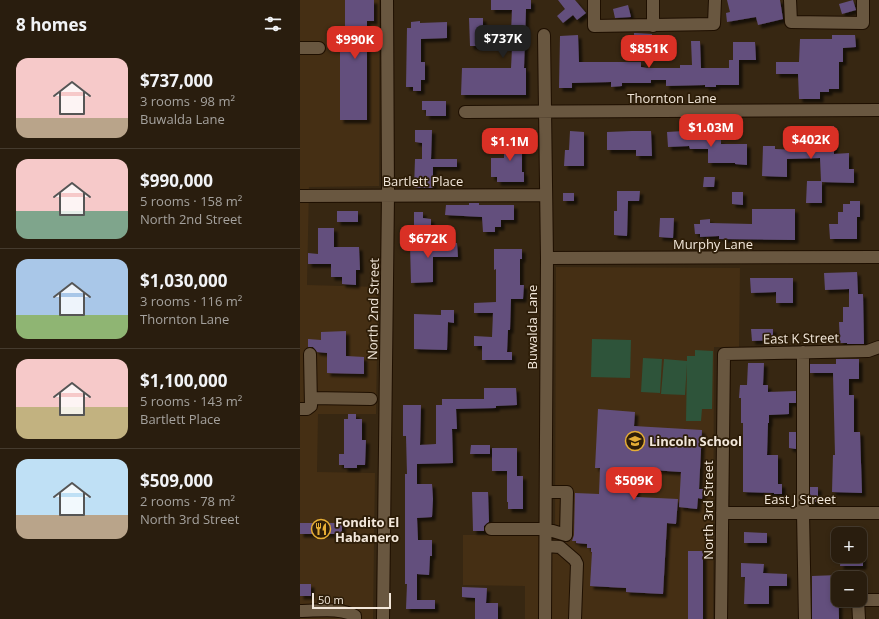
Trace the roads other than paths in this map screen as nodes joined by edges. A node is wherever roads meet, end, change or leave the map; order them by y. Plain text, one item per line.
1 (387, 0) edge
2 (594, 0) edge
3 (653, 0) edge
4 (715, 0) edge
5 (790, 0) edge
6 (863, 0) edge
7 (653, 26) junction
8 (544, 35) dead end
9 (300, 48) edge
10 (319, 48) dead end
11 (879, 110) edge
12 (465, 112) dead end
13 (545, 113) junction
14 (388, 195) junction
15 (546, 195) junction
16 (300, 196) edge
17 (879, 257) edge
18 (547, 258) junction
19 (879, 347) edge
20 (803, 352) junction
21 (310, 354) dead end
22 (724, 354) joint
23 (311, 398) junction
24 (371, 399) dead end
25 (300, 408) edge
26 (546, 492) junction
27 (722, 513) junction
28 (803, 513) junction
29 (879, 513) edge
30 (491, 529) dead end
31 (546, 529) junction
32 (546, 546) junction
33 (867, 600) edge
34 (879, 600) edge
35 (858, 607) edge
36 (300, 611) edge
37 (355, 619) edge
38 (383, 619) edge
39 (546, 619) edge
40 (576, 619) edge
41 (721, 619) edge
42 (805, 619) edge
43 (859, 619) edge

1 - 14 street, North 2nd Street
2 - 7 street
3 - 7 street
4 - 7 street
5 - 6 street
8 - 13 street, Buwalda Lane
9 - 10 street
11 - 13 street, Thornton Lane
12 - 13 street, Thornton Lane
13 - 15 street, Buwalda Lane
14 - 15 street, Bartlett Place
14 - 16 street, Bartlett Place
14 - 38 street, North 2nd Street
15 - 18 street, Buwalda Lane
17 - 18 street, Murphy Lane
18 - 26 street, Buwalda Lane
19 - 20 street, East K Street
20 - 22 street, East K Street
20 - 28 street
21 - 23 street
22 - 27 street, North 3rd Street
23 - 24 street
23 - 25 street
26 - 31 street, Buwalda Lane
26 - 31 street
27 - 28 street, East J Street
27 - 41 street, North 3rd Street
28 - 29 street, East J Street
28 - 42 street
30 - 31 street
31 - 32 street, Buwalda Lane
32 - 39 street, Buwalda Lane
32 - 40 street
33 - 34 street
35 - 43 street
36 - 37 street

